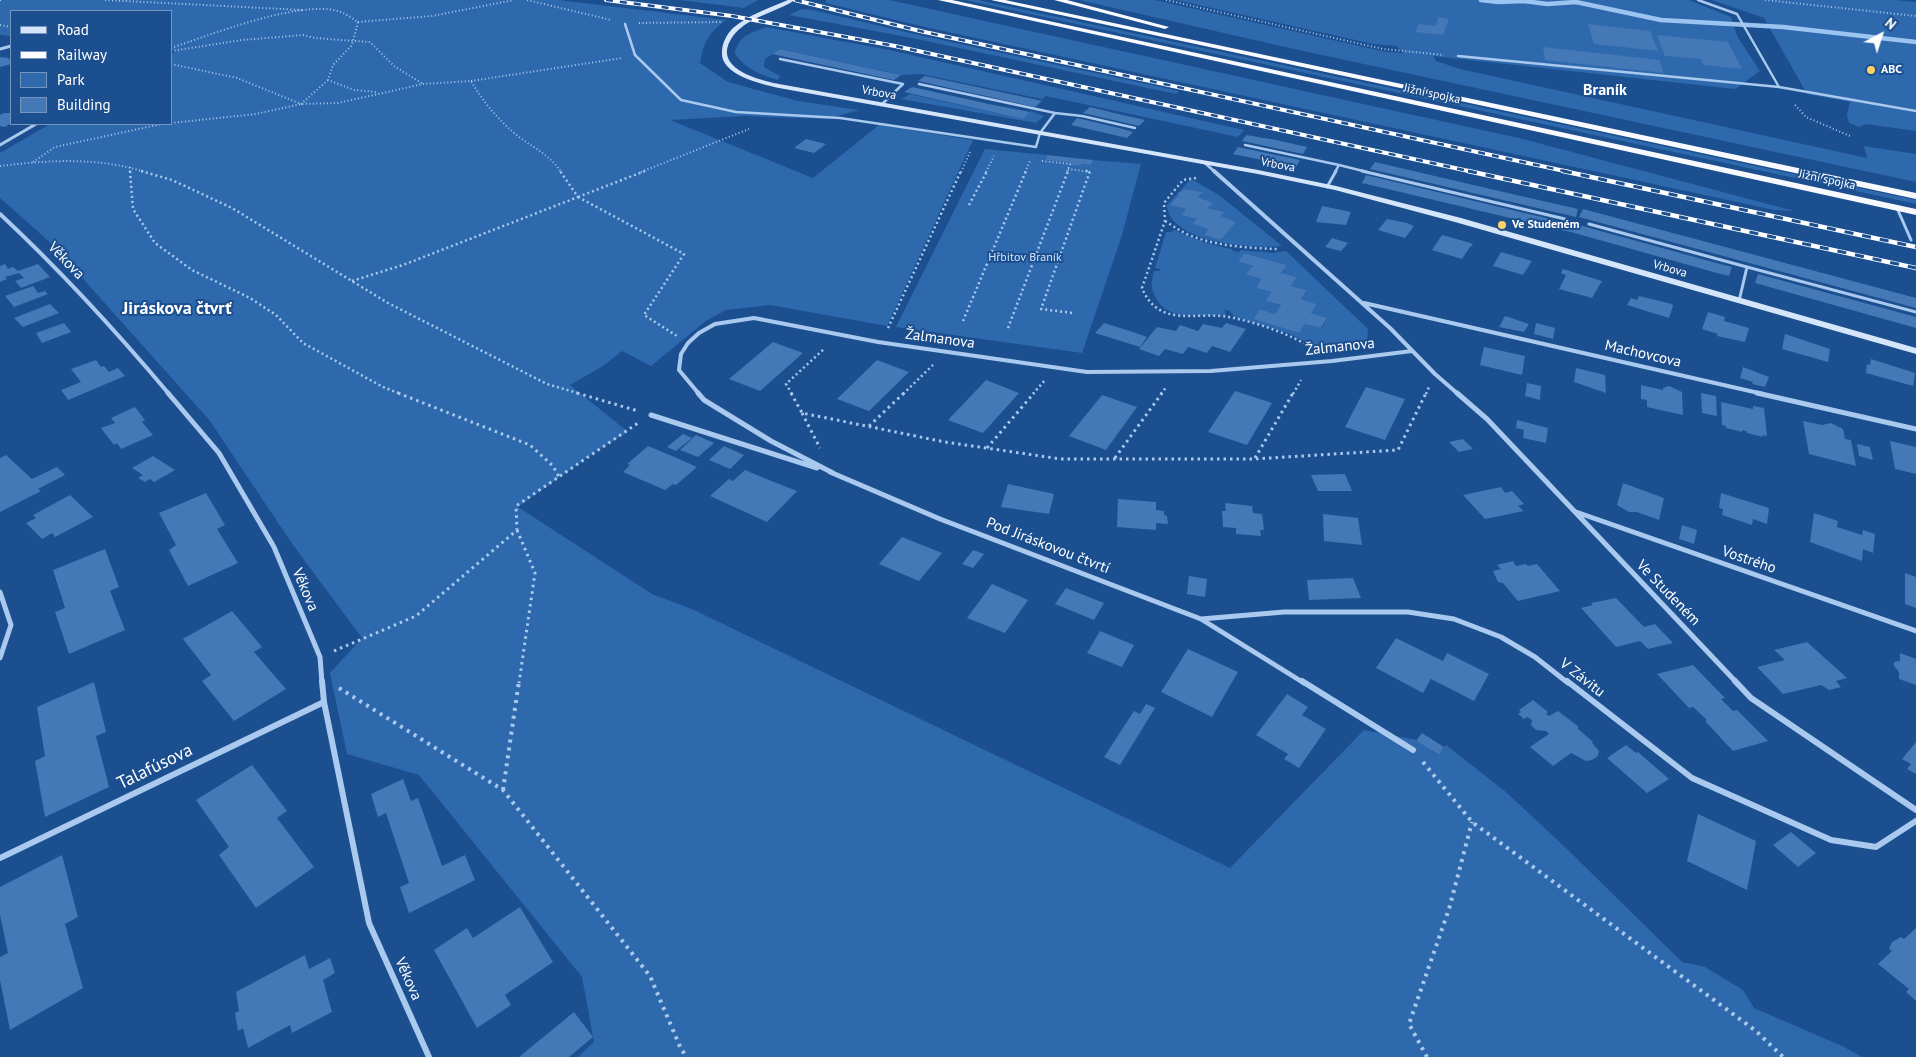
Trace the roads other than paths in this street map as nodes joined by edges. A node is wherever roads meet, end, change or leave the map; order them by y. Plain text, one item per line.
1 (792, 0) edge
2 (942, 0) edge
3 (995, 0) edge
4 (1058, 0) edge
5 (1698, 0) edge
6 (625, 24) road end
7 (1458, 56) road end
8 (780, 59) dead end
9 (1278, 60) junction
10 (918, 84) dead end
11 (1779, 87) junction
12 (881, 105) junction
13 (1916, 111) edge
14 (1055, 113) junction
15 (34, 125) edge
16 (1135, 128) dead end
17 (1040, 133) junction
18 (0, 145) edge
19 (1245, 145) dead end
20 (1204, 163) junction
21 (1339, 165) junction
22 (1328, 186) junction
23 (1916, 196) edge
24 (1897, 208) junction
25 (1916, 212) edge
26 (0, 214) edge
27 (1565, 219) dead end
28 (1589, 224) dead end
29 (1911, 240) dead end
30 (1746, 268) junction
31 (1739, 301) junction
32 (1364, 303) junction
33 (1916, 312) edge
34 (1412, 351) junction
35 (1916, 351) edge
36 (651, 414) road end
37 (1916, 429) edge
38 (832, 473) junction
39 (1573, 511) junction
40 (0, 592) edge
41 (1201, 619) junction
42 (1916, 632) edge
43 (0, 658) edge
44 (324, 702) junction
45 (1413, 750) road end
46 (1916, 810) edge
47 (1916, 821) edge
48 (0, 858) edge
49 (429, 1057) edge

1 - 12 main road, Vrbova
2 - 24 highway, Jižní spojka
3 - 9 highway, Jižní spojka
4 - 9 highway
5 - 11 lane
6 - 17 lane
7 - 11 lane
8 - 12 lane
9 - 23 highway, Jižní spojka
10 - 14 lane
11 - 13 lane
12 - 17 main road, Vrbova
14 - 16 lane
14 - 17 lane
15 - 18 street
17 - 20 main road, Vrbova
19 - 21 lane
20 - 22 main road, Vrbova
20 - 32 street, Ve Studeném
21 - 22 lane
21 - 27 lane
22 - 31 main road, Vrbova
24 - 25 highway, Jižní spojka
24 - 29 lane
26 - 44 street, Věkova
28 - 30 lane
30 - 31 lane
30 - 33 lane
31 - 35 main road, Vrbova
32 - 34 street, Ve Studeném
32 - 37 street, Machovcova
34 - 38 street, Žalmanova
34 - 39 street, Ve Studeném
36 - 38 street, Pod Jiráskovou čtvrtí
38 - 41 street, Pod Jiráskovou čtvrtí
39 - 42 street, Vostrého
39 - 46 street, Ve Studeném
40 - 43 street
41 - 45 street, Pod Jiráskovou čtvrtí
41 - 47 street, V Závitu
44 - 48 street, Talafúsova
44 - 49 street, Věkova

